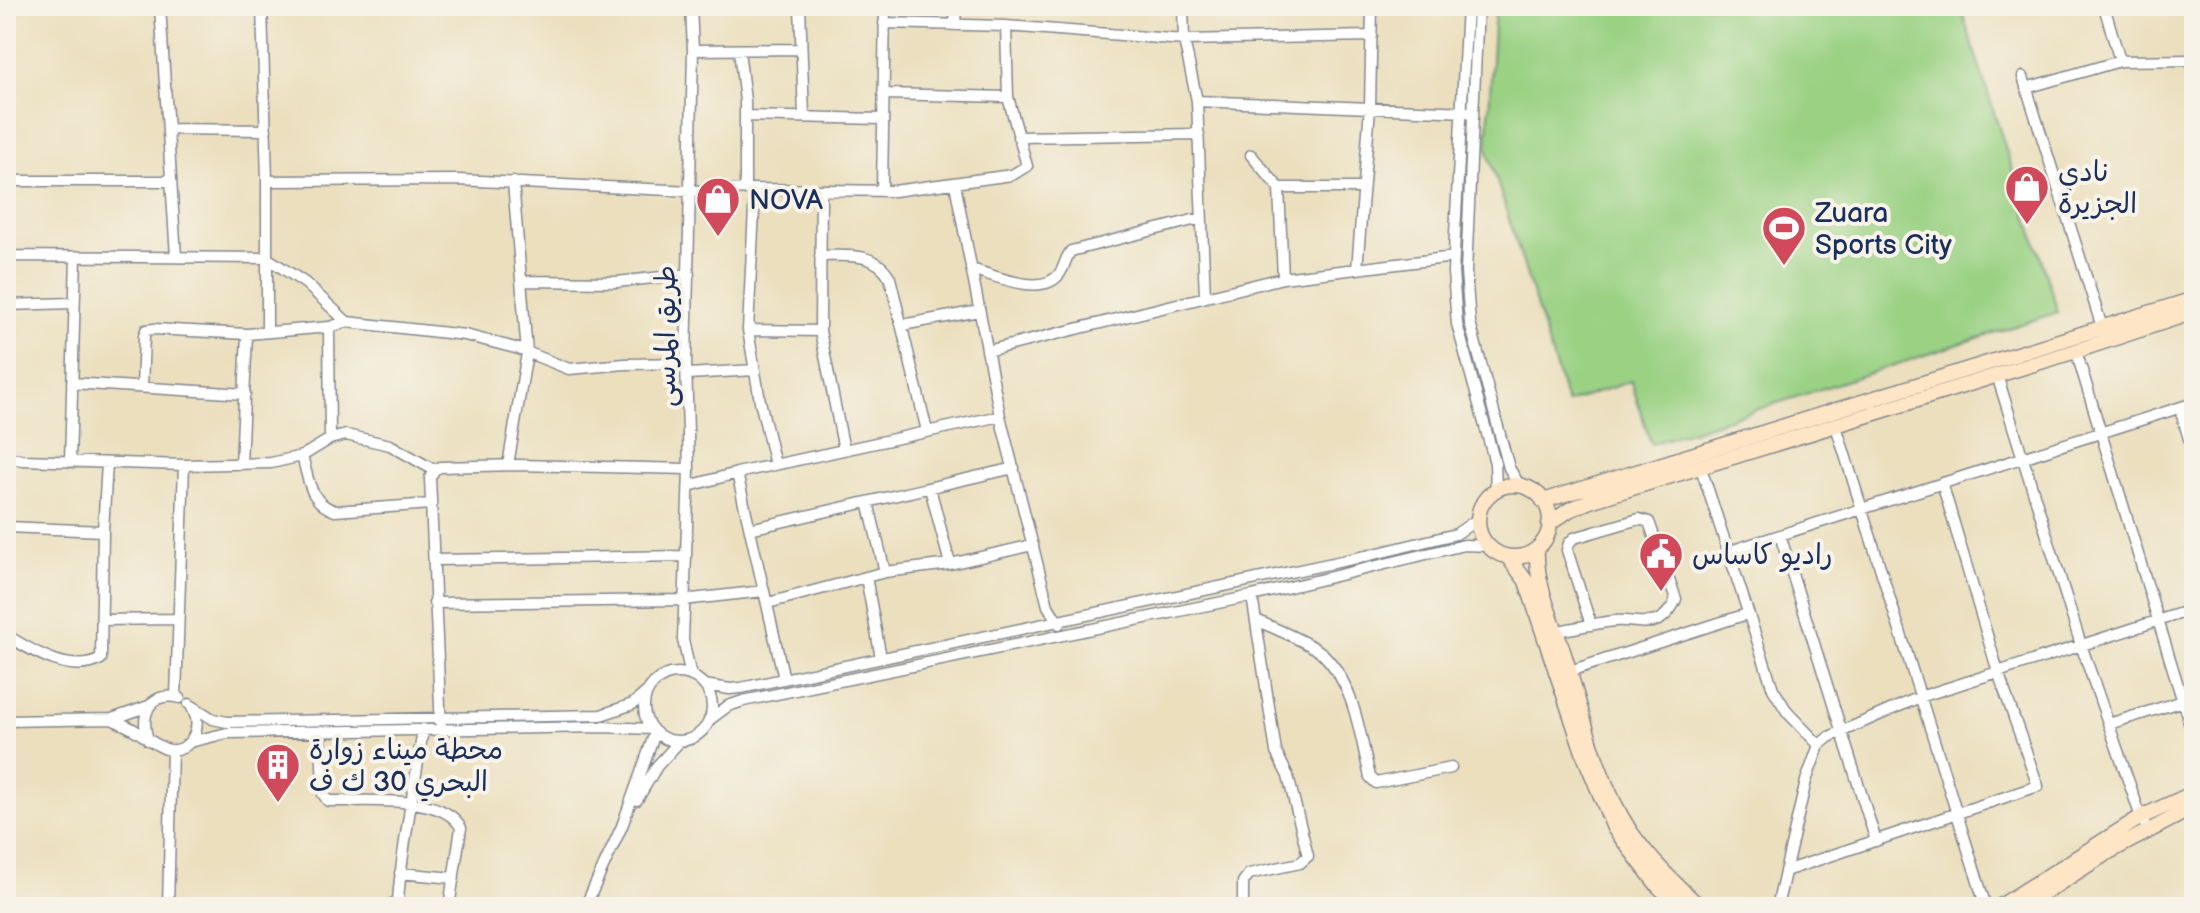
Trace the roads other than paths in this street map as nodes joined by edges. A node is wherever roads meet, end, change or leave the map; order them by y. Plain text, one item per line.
1 (160, 6) edge
2 (262, 6) edge
3 (691, 6) edge
4 (698, 6) edge
5 (800, 6) edge
6 (885, 6) edge
7 (956, 6) edge
8 (1183, 6) edge
9 (1372, 6) edge
10 (1467, 6) edge
11 (1478, 6) edge
12 (2104, 6) edge
13 (884, 23) junction
14 (955, 25) junction
15 (1006, 26) junction
16 (693, 33) junction
17 (1372, 36) junction
18 (1184, 40) junction
19 (800, 49) junction
20 (693, 50) junction
21 (739, 50) junction
22 (2194, 60) edge
23 (2120, 61) junction
24 (883, 94) junction
25 (1008, 97) junction
26 (1197, 101) junction
27 (1370, 108) junction
28 (1461, 111) junction
29 (1473, 112) junction
30 (745, 116) junction
31 (804, 116) junction
32 (883, 119) junction
33 (168, 129) junction
34 (266, 130) junction
35 (1199, 134) junction
36 (1018, 137) junction
37 (1251, 155) dead end
38 (6, 181) edge
39 (171, 181) junction
40 (267, 181) junction
41 (513, 182) junction
42 (955, 184) junction
43 (1279, 188) junction
44 (1363, 188) junction
45 (750, 189) junction
46 (821, 190) junction
47 (691, 191) junction
48 (882, 191) junction
49 (6, 216) edge
50 (1201, 218) junction
51 (9, 256) junction
52 (820, 256) junction
53 (76, 257) junction
54 (176, 257) junction
55 (1454, 257) junction
56 (267, 258) junction
57 (971, 269) junction
58 (1357, 269) junction
59 (689, 274) junction
60 (1283, 278) junction
61 (521, 281) junction
62 (6, 294) edge
63 (1205, 297) junction
64 (2194, 299) edge
65 (74, 303) junction
66 (6, 305) edge
67 (979, 311) junction
68 (1456, 311) junction
69 (1469, 311) junction
70 (2194, 312) edge
71 (347, 322) junction
72 (902, 325) junction
73 (329, 327) junction
74 (2102, 327) junction
75 (748, 330) junction
76 (820, 331) junction
77 (267, 332) junction
78 (247, 334) junction
79 (987, 351) junction
80 (2076, 351) junction
81 (527, 353) junction
82 (687, 368) junction
83 (755, 370) junction
84 (1997, 375) junction
85 (72, 383) junction
86 (142, 387) junction
87 (245, 394) junction
88 (2194, 403) edge
89 (2180, 408) junction
90 (1000, 416) junction
91 (1836, 426) junction
92 (1802, 430) junction
93 (927, 431) junction
94 (2101, 433) junction
95 (330, 439) junction
96 (844, 450) junction
97 (6, 452) edge
98 (302, 456) junction
99 (2194, 456) edge
100 (2022, 458) junction
101 (70, 462) junction
102 (107, 463) junction
103 (241, 464) junction
104 (184, 465) junction
105 (508, 465) junction
106 (775, 465) junction
107 (1014, 468) junction
108 (1701, 468) junction
109 (689, 469) junction
110 (434, 470) junction
111 (737, 473) junction
112 (1942, 483) junction
113 (689, 486) junction
114 (1520, 486) junction
115 (930, 488) junction
116 (1496, 490) junction
117 (1543, 501) junction
118 (868, 502) junction
119 (431, 504) junction
120 (1862, 509) junction
121 (1478, 519) junction
122 (1549, 524) junction
123 (6, 527) edge
124 (750, 529) junction
125 (103, 531) junction
126 (1780, 535) junction
127 (1033, 545) junction
128 (1488, 546) junction
129 (1537, 549) junction
130 (1727, 552) junction
131 (686, 556) junction
132 (1508, 557) junction
133 (434, 560) junction
134 (950, 564) junction
135 (885, 572) junction
136 (866, 577) junction
137 (764, 591) junction
138 (1252, 596) junction
139 (683, 600) junction
140 (434, 603) junction
141 (768, 603) junction
142 (2194, 609) edge
143 (1747, 614) junction
144 (177, 619) junction
145 (102, 620) junction
146 (1256, 620) junction
147 (1057, 621) junction
148 (2159, 621) junction
149 (1591, 625) junction
150 (1557, 631) junction
151 (6, 635) edge
152 (1063, 636) junction
153 (683, 640) junction
154 (2081, 645) junction
155 (881, 658) junction
156 (1570, 671) junction
157 (1998, 672) junction
158 (669, 675) junction
159 (691, 676) junction
160 (784, 679) junction
161 (704, 685) junction
162 (648, 691) junction
163 (176, 696) junction
164 (1920, 697) junction
165 (2183, 701) junction
166 (189, 704) junction
167 (149, 706) junction
168 (112, 719) junction
169 (709, 720) junction
170 (6, 721) edge
171 (440, 724) junction
172 (2109, 724) junction
173 (2192, 724) edge
174 (423, 729) junction
175 (1841, 730) junction
176 (321, 731) junction
177 (654, 731) junction
178 (2194, 738) edge
179 (148, 740) junction
180 (680, 741) junction
181 (190, 742) junction
182 (1819, 745) junction
183 (172, 751) junction
184 (1451, 768) dead end
185 (1602, 786) junction
186 (2194, 793) edge
187 (413, 802) junction
188 (2194, 807) edge
189 (1956, 813) junction
190 (2145, 823) junction
191 (622, 826) junction
192 (1876, 841) junction
193 (1785, 871) junction
194 (400, 873) junction
195 (454, 878) junction
196 (398, 901) junction
197 (168, 907) edge
198 (386, 907) edge
199 (415, 907) edge
200 (449, 907) edge
201 (585, 907) edge
202 (1243, 907) edge
203 (1681, 907) edge
204 (1700, 907) edge
205 (1777, 907) edge
206 (1986, 907) edge
207 (1999, 907) edge
208 (2022, 907) edge

1 - 33 street
2 - 34 street
3 - 16 street, طريق المرسى
4 - 16 street, طريق المرسى
5 - 19 street
6 - 13 street
7 - 14 street
8 - 18 street
9 - 17 street
10 - 28 street
11 - 29 street
12 - 23 street
13 - 14 street
13 - 24 street
14 - 15 street
15 - 18 street
15 - 25 street
16 - 20 street, طريق المرسى
17 - 18 street
17 - 27 street
18 - 26 street
19 - 21 street
19 - 31 street
20 - 21 street
20 - 47 street, طريق المرسى
21 - 30 street
22 - 23 street
23 - 74 street
24 - 25 street
24 - 32 street
25 - 36 street
26 - 27 street
26 - 35 street
27 - 28 street
27 - 44 street
28 - 29 street
28 - 55 street
29 - 69 street
30 - 31 street
30 - 45 street
31 - 32 street
32 - 48 street
33 - 34 street
33 - 39 street
34 - 40 street
35 - 36 street
35 - 50 street
36 - 42 street
37 - 43 street
38 - 39 street
39 - 54 street
40 - 41 street
40 - 56 street
41 - 47 street
41 - 61 street
42 - 48 street
42 - 57 street
43 - 44 street
43 - 60 street
44 - 58 street
45 - 46 street
45 - 47 street
45 - 75 street
46 - 48 street
46 - 52 street
47 - 59 street, طريق المرسى
49 - 51 street
50 - 57 street
50 - 63 street
51 - 53 street
51 - 62 street
52 - 72 street
52 - 76 street
53 - 54 street
53 - 65 street
54 - 56 street
55 - 58 street
55 - 68 street
56 - 71 street
56 - 77 street
57 - 67 street
58 - 60 street
59 - 61 street
59 - 82 street, طريق المرسى
60 - 63 street
61 - 81 street
63 - 79 street
64 - 74 street
65 - 66 street
65 - 85 street
67 - 72 street
67 - 79 street
68 - 69 street
68 - 116 street
69 - 114 street
70 - 80 street
71 - 73 street
71 - 81 street
72 - 93 street
73 - 77 street
73 - 95 street
74 - 92 street
75 - 76 street
75 - 83 street
76 - 96 street
77 - 78 street
78 - 86 street
78 - 87 street
79 - 90 street
80 - 84 street
80 - 94 street
81 - 82 street
81 - 105 street
82 - 83 street
82 - 109 street, طريق المرسى
83 - 106 street
84 - 91 street
84 - 100 street
85 - 86 street
85 - 101 street
86 - 87 street
87 - 103 street
88 - 89 street
89 - 94 street
89 - 99 street
90 - 93 street
90 - 107 street
91 - 92 street
91 - 120 street
92 - 108 street
92 - 117 street
93 - 96 street
94 - 100 street
94 - 148 street
95 - 98 street
95 - 110 street
96 - 106 street
97 - 101 street
98 - 103 street
98 - 119 street
100 - 112 street
100 - 154 street
101 - 102 street
102 - 104 street
102 - 125 street
103 - 104 street
104 - 144 street
105 - 109 street
105 - 110 street
106 - 111 street
107 - 115 street
107 - 127 street
108 - 122 street
108 - 130 street
109 - 113 street, طريق المرسى
110 - 119 street
111 - 113 street
111 - 124 street
112 - 120 street
112 - 157 street
113 - 131 street, طريق المرسى
114 - 116 street
114 - 117 street
115 - 118 street
115 - 134 street
116 - 121 street
117 - 122 street
118 - 124 street
118 - 135 street
119 - 133 street
120 - 126 street
120 - 164 street
121 - 128 street
121 - 147 street
122 - 129 street
123 - 125 street
124 - 137 street
125 - 145 street
126 - 130 street
126 - 175 street
127 - 134 street
127 - 147 street
128 - 132 street
128 - 138 street
129 - 132 street
129 - 150 street
130 - 143 street
131 - 133 street
131 - 139 street, طريق المرسى
132 - 185 street
133 - 140 street
134 - 135 street
135 - 136 street
136 - 141 street
136 - 155 street
137 - 139 street
137 - 141 street
138 - 146 street
138 - 152 street
139 - 140 street
139 - 153 street, طريق المرسى
140 - 171 street
141 - 160 street
142 - 148 street
143 - 156 street
143 - 182 street
144 - 145 street
144 - 163 street
145 - 151 street
146 - 184 street
146 - 202 street
147 - 152 street
147 - 155 street
148 - 154 street
148 - 165 street
149 - 149 street
149 - 150 street
150 - 156 street
152 - 169 street
153 - 158 street, طريق المرسى
153 - 159 street, طريق المرسى
154 - 157 street
154 - 172 street
155 - 160 street
156 - 185 street
157 - 164 street
157 - 189 street
158 - 159 street
158 - 162 street
159 - 161 street
160 - 161 street
161 - 169 street
162 - 171 street
162 - 177 street
163 - 166 street
163 - 167 street
164 - 175 street
164 - 189 street
165 - 172 street
165 - 173 street
166 - 171 street
166 - 181 street
167 - 168 street
167 - 179 street
168 - 170 street
168 - 179 street
169 - 180 street
171 - 174 street
171 - 177 street
172 - 190 street
173 - 178 street
174 - 176 street
174 - 187 street
175 - 182 street
175 - 192 street
176 - 181 street
176 - 187 street
177 - 180 street
177 - 191 street
179 - 183 street
180 - 191 street
181 - 183 street
182 - 193 street
183 - 197 street
185 - 203 street
185 - 204 street
186 - 190 street
187 - 194 street
187 - 195 street
188 - 190 street
189 - 192 street
189 - 206 street
190 - 207 street
190 - 208 street
191 - 201 street
192 - 193 street
193 - 205 street
194 - 195 street
194 - 196 street
195 - 200 street
196 - 198 street
196 - 199 street

